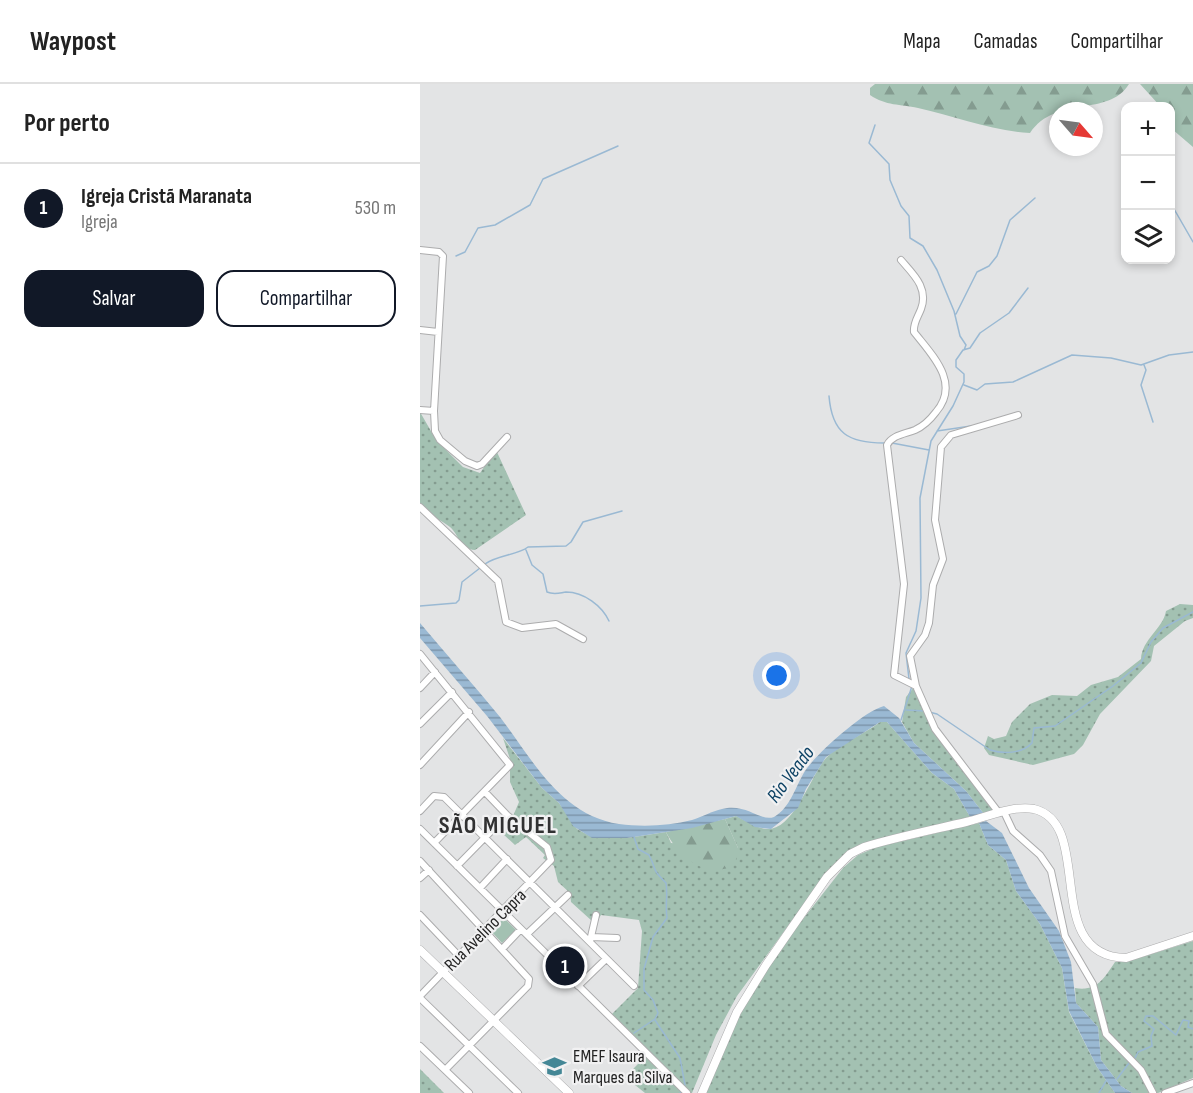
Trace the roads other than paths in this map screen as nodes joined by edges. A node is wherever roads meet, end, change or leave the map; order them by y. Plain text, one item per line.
1 (420, 250) edge
2 (901, 260) dead end
3 (420, 330) edge
4 (438, 332) junction
5 (420, 410) edge
6 (434, 411) junction
7 (1018, 415) dead end
8 (507, 437) dead end
9 (420, 507) edge
10 (583, 639) dead end
11 (420, 654) edge
12 (435, 672) junction
13 (916, 686) junction
14 (420, 687) edge
15 (452, 692) junction
16 (469, 712) junction
17 (420, 724) edge
18 (420, 765) edge
19 (485, 792) junction
20 (420, 811) edge
21 (1002, 812) junction
22 (461, 815) junction
23 (507, 815) junction
24 (420, 829) edge
25 (485, 837) junction
26 (434, 843) junction
27 (507, 859) junction
28 (420, 861) edge
29 (457, 866) junction
30 (429, 870) junction
31 (420, 878) edge
32 (531, 883) junction
33 (480, 888) junction
34 (568, 895) dead end
35 (555, 908) junction
36 (503, 912) junction
37 (420, 915) edge
38 (596, 915) dead end
39 (485, 930) junction
40 (524, 932) junction
41 (1193, 936) edge
42 (617, 938) dead end
43 (590, 939) junction
44 (502, 948) junction
45 (420, 950) edge
46 (459, 956) junction
47 (606, 959) junction
48 (444, 971) junction
49 (578, 986) junction
50 (634, 986) dead end
51 (420, 997) edge
52 (494, 1020) junction
53 (420, 1046) edge
54 (469, 1046) junction
55 (445, 1070) junction
56 (1193, 1083) edge
57 (469, 1093) edge
58 (518, 1093) edge
59 (569, 1093) edge
60 (687, 1093) edge
61 (702, 1093) edge
62 (1153, 1093) edge
63 (1165, 1093) edge

1 - 4 street
2 - 13 street
3 - 4 street
4 - 6 street
5 - 6 street
6 - 8 street
7 - 13 street
9 - 10 street
11 - 12 street
12 - 14 street
12 - 15 street
13 - 21 street
15 - 16 street
15 - 17 street
16 - 18 street
16 - 19 street
19 - 22 street
19 - 23 street
20 - 22 street
21 - 41 main road
21 - 61 main road
21 - 62 street
22 - 25 street
22 - 26 street
23 - 25 street
23 - 32 street, Rua Avelino Capra
24 - 26 street
25 - 27 street
25 - 29 street
26 - 29 street
27 - 32 street
27 - 33 street
28 - 30 street
29 - 33 street
30 - 31 street
30 - 39 street
32 - 35 street
32 - 36 street, Rua Avelino Capra
33 - 36 street
34 - 35 street
35 - 40 street
35 - 43 street
36 - 39 street, Rua Avelino Capra
36 - 40 street
37 - 46 street
38 - 43 street
39 - 44 street
39 - 46 street, Rua Avelino Capra
40 - 44 street
40 - 49 street
42 - 43 street
43 - 47 street
44 - 52 street
45 - 48 main road
46 - 48 street, Rua Avelino Capra
47 - 49 street
47 - 50 street
48 - 51 street, Rua Avelino Capra
48 - 52 main road
49 - 60 street
51 - 54 street
52 - 54 street
52 - 59 main road
53 - 55 street
54 - 55 street
54 - 58 street
55 - 57 street
56 - 63 street

